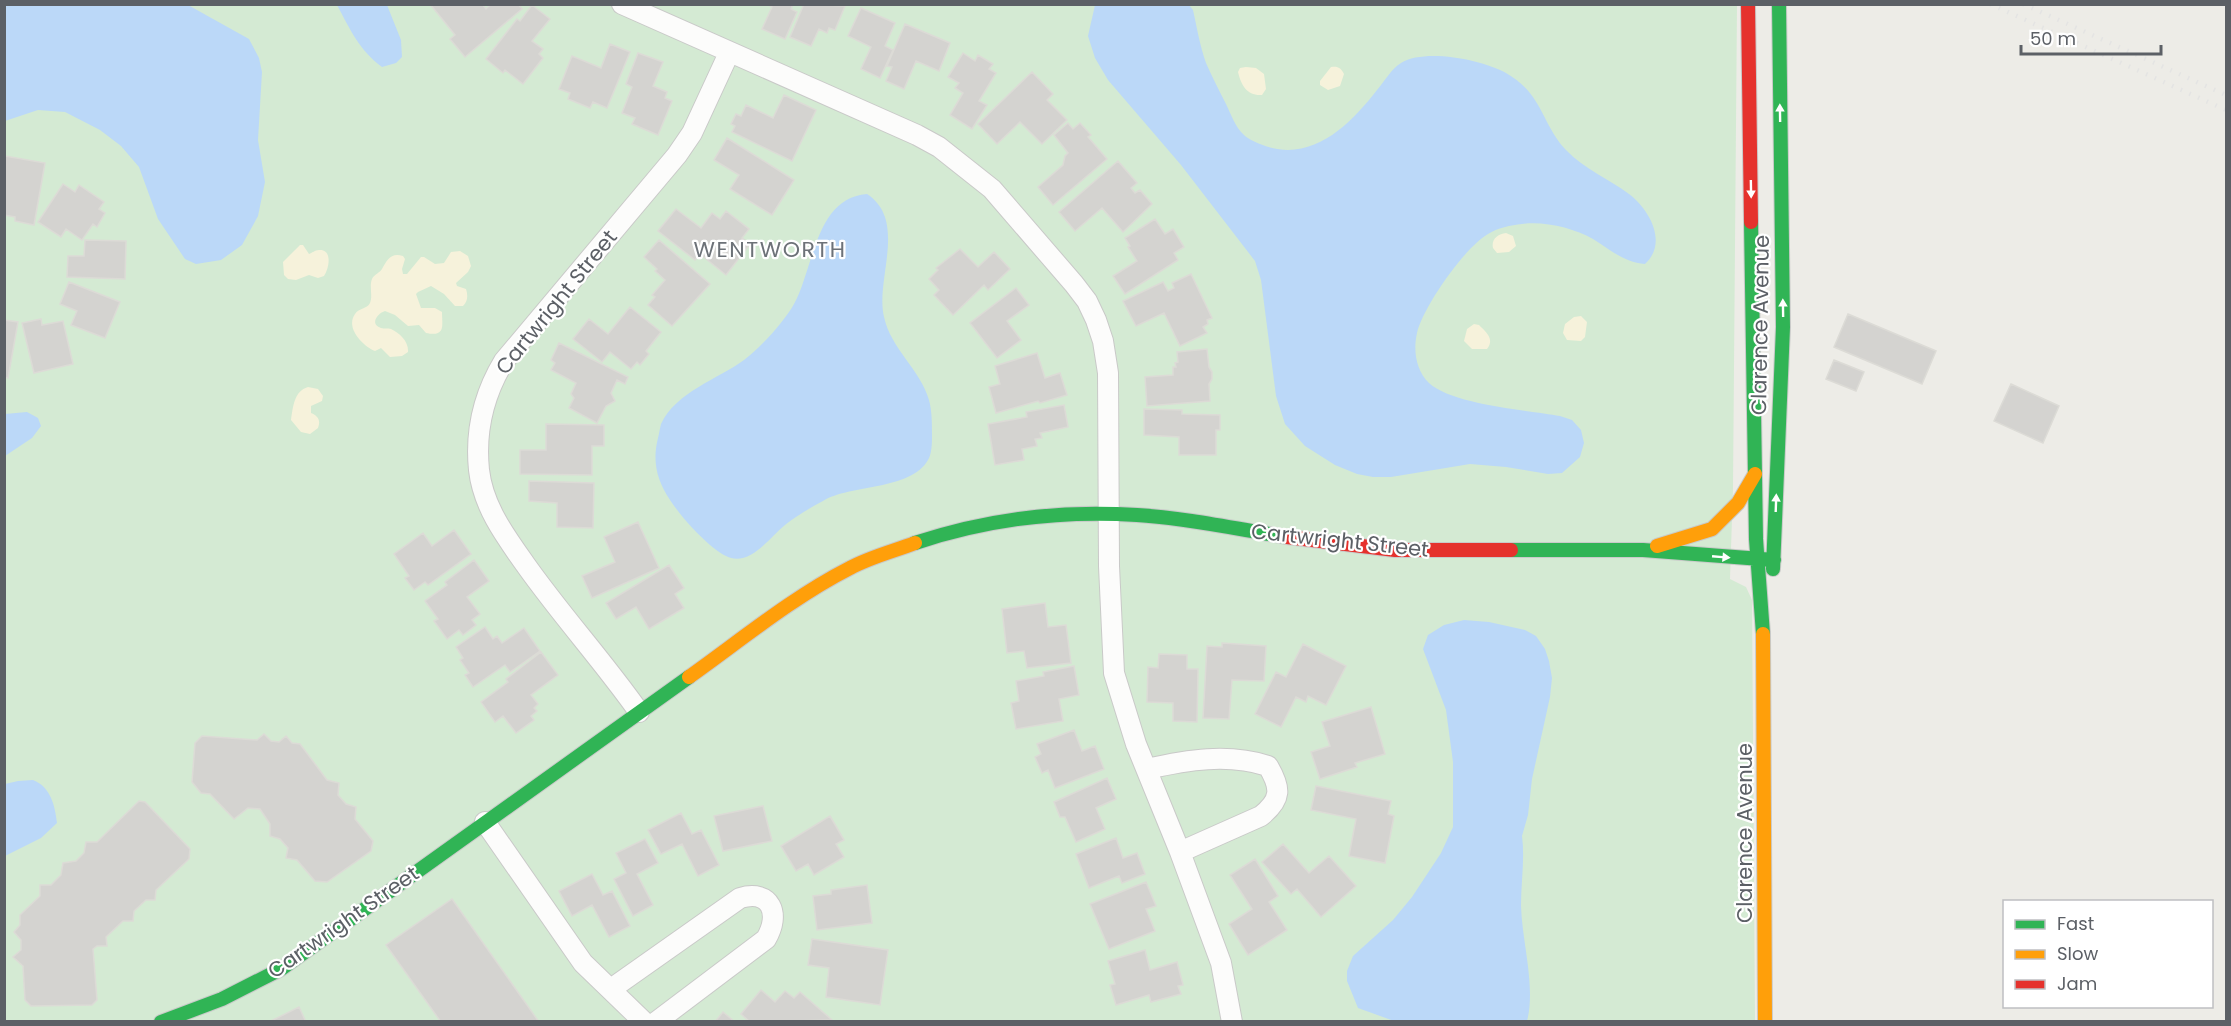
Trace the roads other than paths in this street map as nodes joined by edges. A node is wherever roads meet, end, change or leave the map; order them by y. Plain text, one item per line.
1 (622, 4) edge
2 (1749, 4) edge
3 (1779, 4) edge
4 (729, 53) junction
5 (1755, 474) junction
6 (1110, 513) junction
7 (1775, 538) junction
8 (1751, 539) junction
9 (1722, 542) dead end
10 (1643, 550) junction
11 (1757, 560) junction
12 (1774, 560) junction
13 (1764, 645) junction
14 (639, 712) junction
15 (1147, 769) junction
16 (485, 822) junction
17 (1180, 852) junction
18 (611, 989) junction
19 (161, 1022) edge
20 (644, 1022) edge
21 (657, 1022) edge
22 (1232, 1022) edge
23 (1765, 1022) edge

1 - 4 street
2 -> 5 street, Clarence Avenue
7 -> 3 street, Clarence Avenue
4 - 6 street
4 - 14 street, Cartwright Street
5 - 8 street, Clarence Avenue
5 - 10 street
6 - 10 street, Cartwright Street
6 - 14 street, Cartwright Street
6 - 15 street
7 - 8 street
7 - 12 street, Clarence Avenue
8 - 11 street, Clarence Avenue
9 - 10 street, Cartwright Street
10 -> 11 street, Cartwright Street
11 - 12 street, Cartwright Street
11 - 13 street, Clarence Avenue
12 - 13 street, Clarence Avenue
13 - 23 street, Clarence Avenue
14 - 16 street, Cartwright Street
15 - 17 street
15 - 17 street
16 - 18 street
16 - 19 street, Cartwright Street
17 - 22 street
18 - 20 street
18 - 21 street

